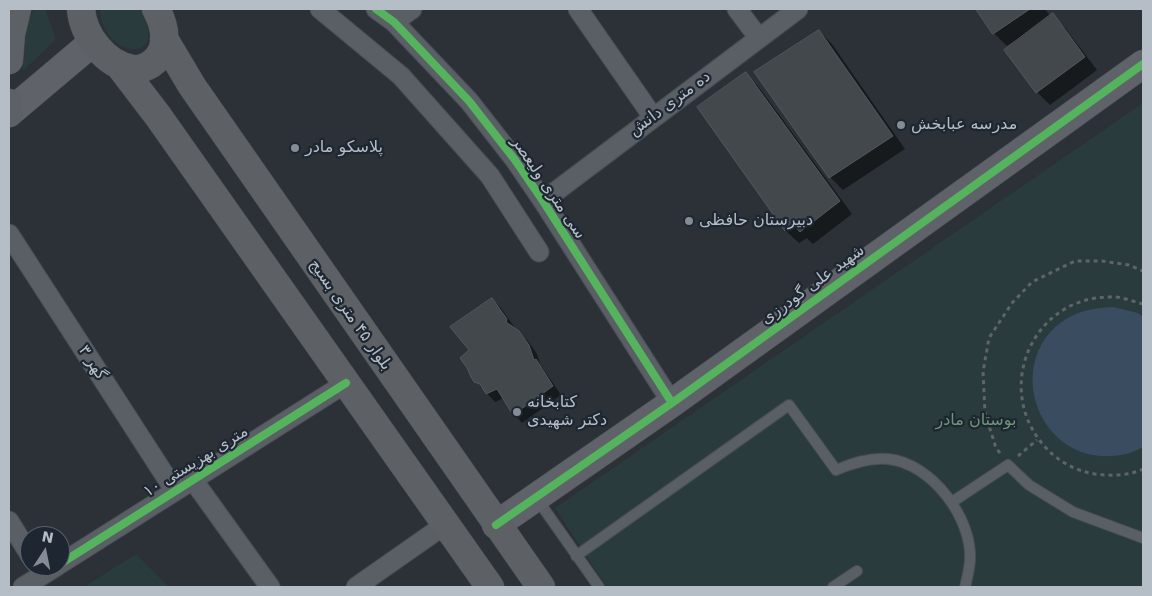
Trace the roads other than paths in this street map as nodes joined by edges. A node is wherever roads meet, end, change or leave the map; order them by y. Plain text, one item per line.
1 (17, 9) edge
2 (81, 9) edge
3 (156, 9) edge
4 (320, 9) edge
5 (376, 9) edge
6 (412, 9) edge
7 (578, 9) edge
8 (737, 9) edge
9 (798, 9) edge
10 (394, 22) junction
11 (758, 37) junction
12 (164, 40) junction
13 (93, 42) junction
14 (9, 60) edge
15 (1143, 64) edge
16 (119, 65) junction
17 (9, 103) edge
18 (9, 113) edge
19 (653, 117) junction
20 (543, 201) junction
21 (9, 234) edge
22 (539, 252) dead end
23 (346, 383) junction
24 (672, 403) junction
25 (193, 480) junction
26 (175, 491) junction
27 (536, 498) junction
28 (952, 502) junction
29 (9, 521) edge
30 (446, 524) junction
31 (496, 525) junction
32 (1143, 538) edge
33 (20, 539) edge
34 (576, 556) junction
35 (70, 558) edge
36 (857, 570) dead end
37 (36, 576) edge
38 (23, 587) edge
39 (270, 587) edge
40 (356, 587) edge
41 (490, 587) edge
42 (541, 587) edge
43 (599, 587) edge
44 (833, 587) edge
45 (966, 587) edge

1 - 14 main road
2 - 13 main road
3 - 12 main road
4 - 22 street
5 - 10 street, سی متری ولیعصر
6 - 10 street
7 - 19 street
8 - 11 street
9 - 11 street, ده متری دانش
10 - 20 street, سی متری ولیعصر
11 - 19 street, ده متری دانش
12 - 16 main road
12 - 31 main road, بلوار ۴۵ متری بسیج
13 - 16 main road
13 - 18 street
15 - 24 street, شهید علی گودرزی
16 - 23 main road
17 - 18 main road
19 - 20 street, ده متری دانش
20 - 24 street, سی متری ولیعصر
21 - 26 street, گهر ۳
23 - 25 street, ۱۰ متری بهزیستی
23 - 30 main road
24 - 27 street, شهید علی گودرزی
25 - 26 street, ۱۰ متری بهزیستی
25 - 39 street, ۱۰ متری بهزیستی
26 - 35 street, ۱۰ متری بهزیستی
27 - 31 street, شهید علی گودرزی
27 - 34 lane
28 - 32 lane
28 - 34 lane
28 - 45 lane
29 - 33 street
30 - 40 street
30 - 41 main road
31 - 42 main road, بلوار ۴۵ متری بسیج
34 - 43 lane
36 - 44 lane
37 - 38 street

